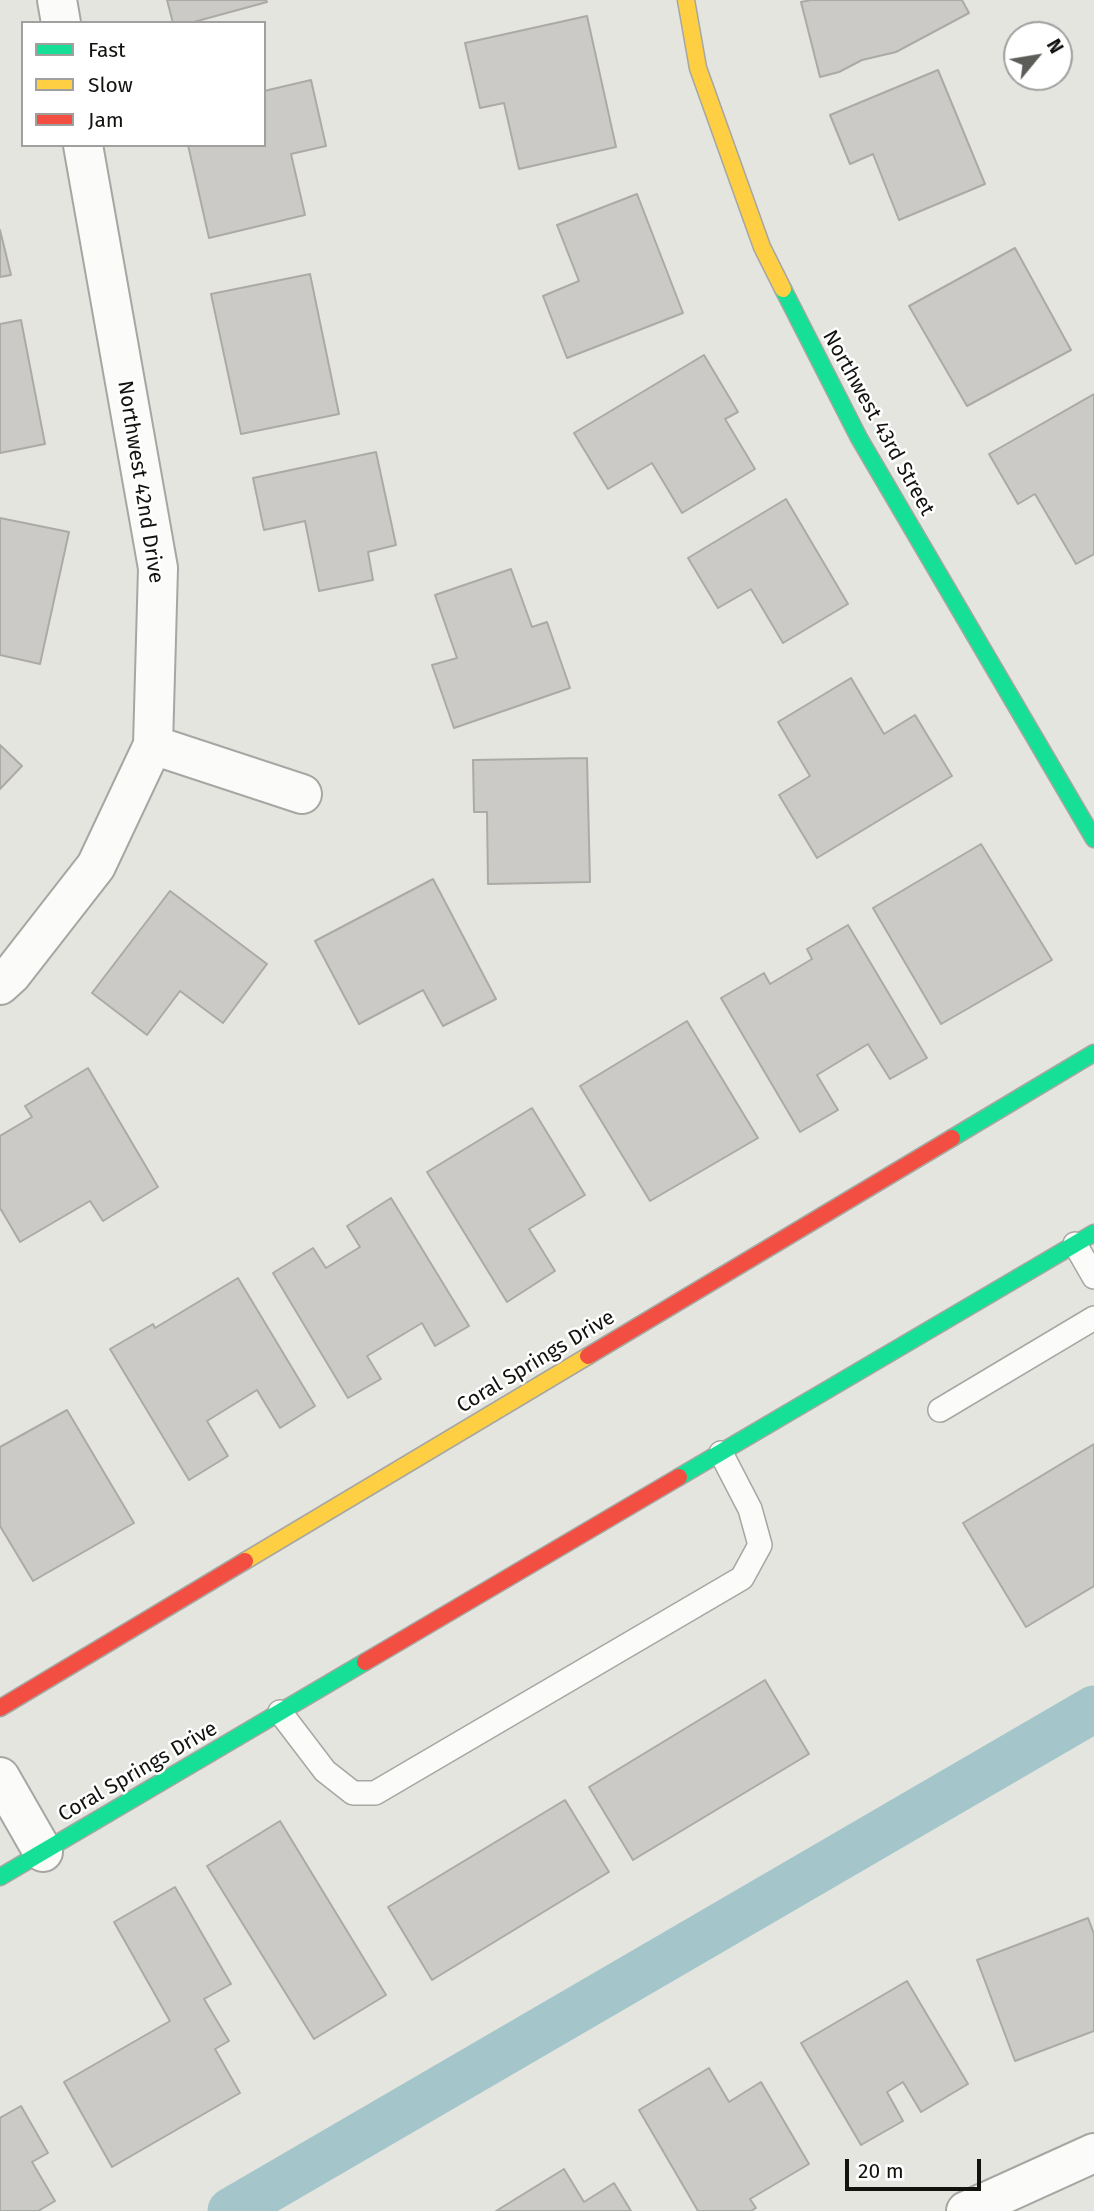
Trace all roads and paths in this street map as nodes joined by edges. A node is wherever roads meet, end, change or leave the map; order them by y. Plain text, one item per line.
1 (57, 0) edge
2 (687, 0) edge
3 (61, 21) edge
4 (83, 147) edge
5 (153, 745) junction
6 (302, 794) dead end
7 (1094, 839) edge
8 (0, 985) edge
9 (1094, 1053) edge
10 (1084, 1239) edge
11 (1094, 1277) edge
12 (1094, 1318) edge
13 (940, 1410) dead end
14 (721, 1453) junction
15 (0, 1708) edge
16 (281, 1712) junction
17 (0, 1777) edge
18 (43, 1852) junction
19 (0, 1877) edge
20 (1094, 2153) edge
21 (966, 2211) edge

1 - 3 street
2 - 7 main road, Northwest 43rd Street
4 - 5 street, Northwest 42nd Drive
5 - 6 street
5 - 8 street, Northwest 42nd Drive
9 - 15 main road, Coral Springs Drive
10 - 11 lane
10 - 14 main road, Coral Springs Drive
12 - 13 lane
14 - 16 main road, Coral Springs Drive
14 - 16 lane
16 - 18 main road, Coral Springs Drive
17 - 18 street
18 - 19 main road, Coral Springs Drive
20 - 21 street

